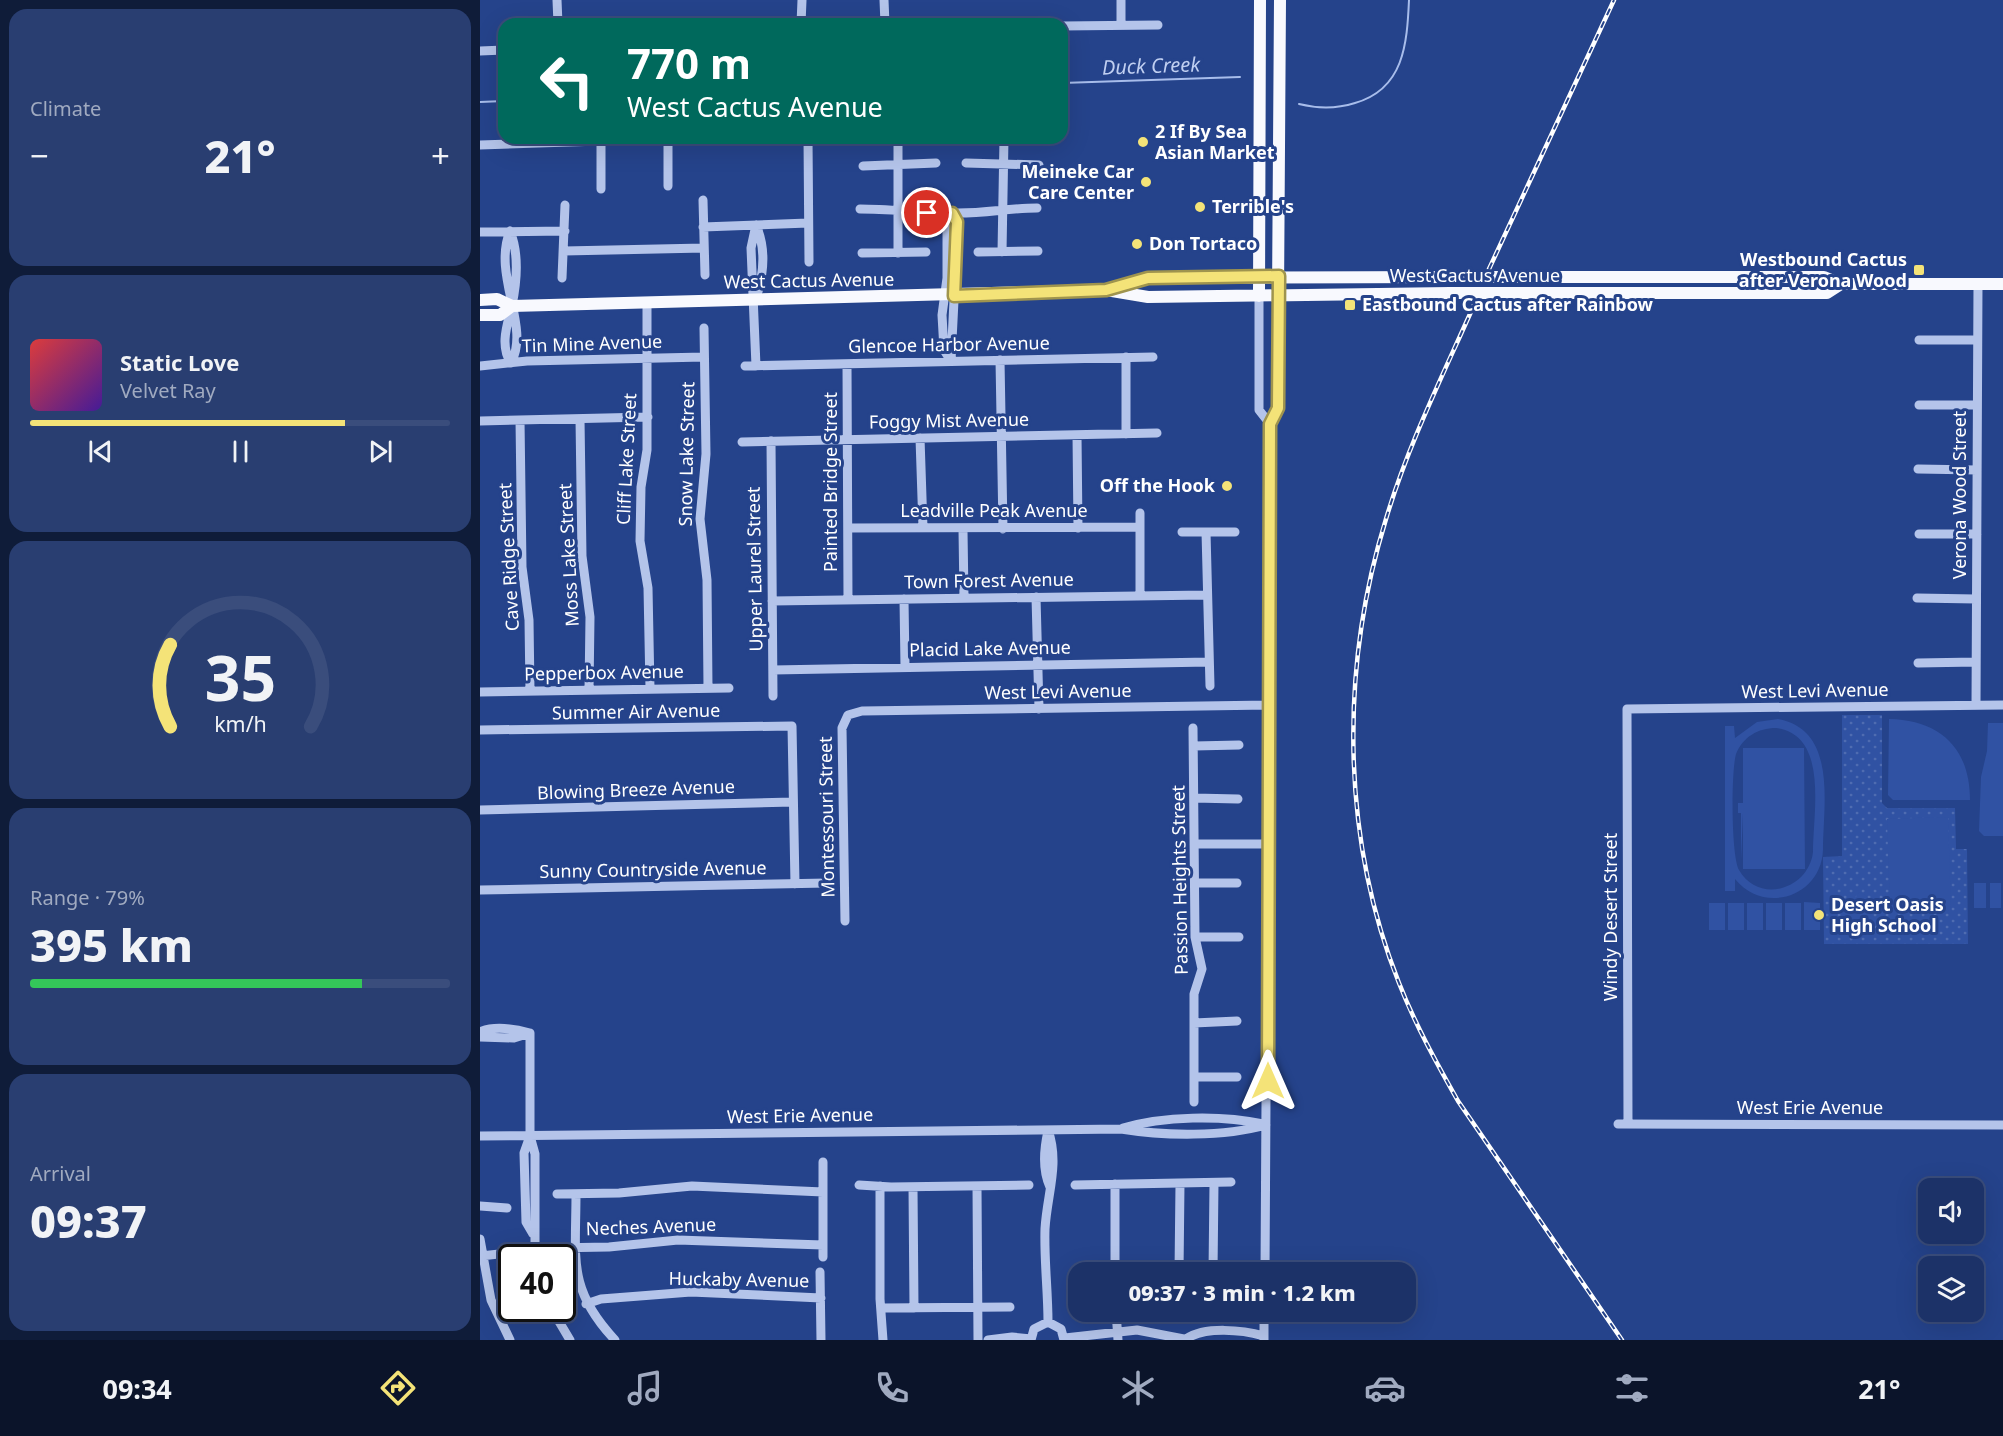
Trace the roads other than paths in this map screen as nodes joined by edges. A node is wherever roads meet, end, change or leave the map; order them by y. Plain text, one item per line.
1 (557, 0) edge
2 (802, 0) edge
3 (884, 0) edge
4 (1121, 0) edge
5 (1260, 0) edge
6 (1280, 0) edge
7 (558, 18) edge
8 (801, 18) edge
9 (885, 18) edge
10 (1121, 25) junction
11 (1158, 25) dead end
12 (1068, 26) edge
13 (498, 50) edge
14 (480, 51) edge
15 (510, 144) edge
16 (601, 144) edge
17 (668, 144) edge
18 (808, 144) edge
19 (898, 144) edge
20 (1004, 144) edge
21 (480, 145) edge
22 (936, 163) dead end
23 (966, 163) dead end
24 (1003, 164) junction
25 (898, 165) junction
26 (1039, 165) dead end
27 (862, 166) dead end
28 (668, 186) dead end
29 (601, 189) dead end
30 (703, 200) dead end
31 (565, 205) dead end
32 (1037, 208) dead end
33 (860, 209) dead end
34 (898, 211) junction
35 (1003, 211) junction
36 (952, 213) junction
37 (808, 223) junction
38 (756, 225) junction
39 (703, 227) junction
40 (510, 231) junction
41 (565, 231) junction
42 (480, 232) edge
43 (704, 248) junction
44 (564, 251) junction
45 (1038, 251) dead end
46 (926, 252) dead end
47 (978, 252) dead end
48 (1002, 252) junction
49 (862, 253) dead end
50 (898, 253) junction
51 (809, 262) dead end
52 (705, 275) dead end
53 (1259, 276) junction
54 (1279, 276) junction
55 (562, 278) dead end
56 (1841, 284) junction
57 (1978, 284) junction
58 (2003, 284) edge
59 (1106, 290) junction
60 (949, 296) junction
61 (1259, 296) junction
62 (1278, 296) junction
63 (480, 300) edge
64 (755, 300) junction
65 (647, 303) junction
66 (512, 306) junction
67 (480, 315) edge
68 (704, 328) dead end
69 (1919, 340) dead end
70 (1977, 340) junction
71 (704, 357) junction
72 (1126, 357) junction
73 (1153, 357) dead end
74 (647, 358) junction
75 (1000, 360) junction
76 (951, 362) junction
77 (511, 363) junction
78 (848, 364) junction
79 (480, 366) edge
80 (745, 366) dead end
81 (756, 366) junction
82 (1919, 405) dead end
83 (1977, 405) junction
84 (648, 417) junction
85 (580, 419) junction
86 (520, 420) junction
87 (480, 421) edge
88 (1270, 424) junction
89 (1157, 433) dead end
90 (1126, 434) junction
91 (1077, 435) junction
92 (1001, 436) junction
93 (920, 438) junction
94 (848, 440) junction
95 (771, 441) junction
96 (742, 442) dead end
97 (1918, 469) dead end
98 (1977, 470) junction
99 (1140, 513) dead end
100 (1140, 527) junction
101 (848, 528) junction
102 (923, 528) junction
103 (1078, 528) junction
104 (1003, 529) junction
105 (963, 530) junction
106 (1182, 532) dead end
107 (1206, 532) junction
108 (1235, 532) dead end
109 (1918, 534) dead end
110 (1977, 534) junction
111 (1206, 595) junction
112 (1140, 596) junction
113 (1036, 597) junction
114 (964, 598) junction
115 (1917, 598) dead end
116 (903, 599) junction
117 (1976, 599) junction
118 (848, 600) junction
119 (772, 601) junction
120 (1209, 662) junction
121 (1976, 662) junction
122 (1918, 663) dead end
123 (1038, 665) junction
124 (906, 667) junction
125 (773, 670) junction
126 (1210, 686) dead end
127 (708, 688) junction
128 (729, 688) dead end
129 (650, 689) junction
130 (589, 690) junction
131 (530, 691) junction
132 (480, 692) edge
133 (773, 696) dead end
134 (1269, 705) junction
135 (1976, 705) junction
136 (2003, 705) edge
137 (1039, 709) junction
138 (1627, 710) joint
139 (848, 715) joint
140 (1193, 728) dead end
141 (480, 730) edge
142 (1239, 745) dead end
143 (1194, 747) junction
144 (1194, 798) junction
145 (1238, 799) dead end
146 (793, 802) junction
147 (480, 810) edge
148 (1194, 844) junction
149 (1269, 844) junction
150 (827, 883) dead end
151 (1195, 883) junction
152 (1237, 883) dead end
153 (795, 884) junction
154 (480, 890) edge
155 (845, 921) dead end
156 (1195, 937) junction
157 (1239, 937) dead end
158 (1237, 1022) dead end
159 (1194, 1023) junction
160 (480, 1032) edge
161 (530, 1034) junction
162 (480, 1037) edge
163 (1195, 1077) junction
164 (1237, 1077) dead end
165 (1194, 1102) dead end
166 (1618, 1124) dead end
167 (1628, 1124) junction
168 (1266, 1125) junction
169 (2003, 1125) edge
170 (1048, 1130) junction
171 (480, 1136) edge
172 (530, 1136) junction
173 (823, 1162) dead end
174 (1231, 1182) dead end
175 (1214, 1183) junction
176 (1115, 1184) junction
177 (1180, 1184) junction
178 (859, 1185) dead end
179 (1029, 1185) dead end
180 (1075, 1185) dead end
181 (880, 1186) junction
182 (977, 1186) junction
183 (913, 1187) junction
184 (823, 1192) junction
185 (557, 1194) dead end
186 (576, 1194) junction
187 (480, 1206) edge
188 (507, 1208) dead end
189 (480, 1239) edge
190 (534, 1244) edge
191 (575, 1244) edge
192 (823, 1245) junction
193 (576, 1247) edge
194 (498, 1255) edge
195 (482, 1256) junction
196 (823, 1257) dead end
197 (576, 1258) edge
198 (1116, 1262) edge
199 (1179, 1262) edge
200 (1213, 1262) edge
201 (1265, 1262) edge
202 (820, 1272) dead end
203 (820, 1298) junction
204 (586, 1304) junction
205 (1010, 1307) dead end
206 (881, 1308) junction
207 (914, 1308) junction
208 (978, 1308) junction
209 (559, 1322) edge
210 (1048, 1322) junction
211 (1263, 1322) edge
212 (1117, 1335) edge
213 (505, 1338) edge
214 (1031, 1339) edge
215 (1065, 1339) edge
216 (1188, 1339) edge
217 (1262, 1339) edge
218 (570, 1340) edge
219 (615, 1340) edge
220 (821, 1340) edge
221 (884, 1340) edge
222 (978, 1340) edge
223 (988, 1340) edge

1 - 7 street
2 - 8 street
3 - 9 street
4 - 10 street
5 - 53 main road
6 - 54 main road
10 - 11 street
10 - 12 street
13 - 14 street
15 - 21 street
16 - 29 street
17 - 28 street
18 - 37 street
19 - 25 street
20 - 24 street
22 - 25 street
23 - 24 street
24 - 26 street
24 - 35 street
25 - 27 street
25 - 34 street
30 - 39 street
31 - 41 street
32 - 35 street
33 - 34 street
34 - 36 street
34 - 50 street
35 - 36 street
35 - 48 street
36 - 60 street
37 - 38 street
37 - 51 street
38 - 39 street
38 - 64 street
39 - 43 street
40 - 41 street
40 - 42 street
40 - 66 street
41 - 44 street
43 - 44 street
43 - 52 street
44 - 55 street
45 - 48 street
46 - 50 street
47 - 48 street
49 - 50 street
53 - 54 main road, West Cactus Avenue
53 - 59 main road, West Cactus Avenue
53 - 61 main road
54 - 56 main road, West Cactus Avenue, bridge
54 - 62 main road
56 - 57 main road, West Cactus Avenue
56 - 62 main road, West Cactus Avenue, bridge
57 - 58 main road, West Cactus Avenue
57 - 70 street, Verona Wood Street
59 - 60 main road, West Cactus Avenue
59 - 61 main road, West Cactus Avenue
60 - 64 main road, West Cactus Avenue
60 - 76 street
61 - 62 main road, West Cactus Avenue
61 - 88 street
62 - 88 street
63 - 66 main road, West Cactus Avenue
64 - 65 main road, West Cactus Avenue
64 - 81 street
65 - 66 main road, West Cactus Avenue
65 - 74 street, Cliff Lake Street
66 - 67 main road, West Cactus Avenue
66 - 77 street
68 - 71 street, Snow Lake Street
69 - 70 street
70 - 83 street, Verona Wood Street
71 - 74 street, Tin Mine Avenue
71 - 127 street, Snow Lake Street
72 - 73 street, Glencoe Harbor Avenue
72 - 75 street, Glencoe Harbor Avenue
72 - 90 street
74 - 77 street, Tin Mine Avenue
74 - 84 street, Cliff Lake Street
75 - 76 street, Glencoe Harbor Avenue
75 - 92 street
76 - 78 street, Glencoe Harbor Avenue
77 - 79 street, Tin Mine Avenue
78 - 81 street, Glencoe Harbor Avenue
78 - 94 street, Painted Bridge Street
80 - 81 street, Glencoe Harbor Avenue
82 - 83 street
83 - 98 street, Verona Wood Street
84 - 85 street
84 - 129 street, Cliff Lake Street
85 - 86 street
85 - 130 street, Moss Lake Street
86 - 87 street
86 - 131 street, Cave Ridge Street
88 - 134 street
89 - 90 street, Foggy Mist Avenue
90 - 91 street, Foggy Mist Avenue
91 - 92 street, Foggy Mist Avenue
91 - 103 street
92 - 93 street, Foggy Mist Avenue
92 - 104 street
93 - 94 street, Foggy Mist Avenue
93 - 102 street
94 - 95 street, Foggy Mist Avenue
94 - 101 street, Painted Bridge Street
95 - 96 street, Foggy Mist Avenue
95 - 119 street, Upper Laurel Street
97 - 98 street
98 - 110 street, Verona Wood Street
99 - 100 street
100 - 103 street, Leadville Peak Avenue
100 - 112 street
101 - 102 street, Leadville Peak Avenue
101 - 118 street, Painted Bridge Street
102 - 105 street, Leadville Peak Avenue
103 - 104 street, Leadville Peak Avenue
104 - 105 street, Leadville Peak Avenue
105 - 114 street
106 - 107 street
107 - 108 street
107 - 111 street
109 - 110 street
110 - 117 street, Verona Wood Street
111 - 112 street, Town Forest Avenue
111 - 120 street
112 - 113 street, Town Forest Avenue
113 - 114 street, Town Forest Avenue
113 - 123 street
114 - 116 street, Town Forest Avenue
115 - 117 street
116 - 118 street, Town Forest Avenue
116 - 124 street
117 - 121 street, Verona Wood Street
118 - 119 street, Town Forest Avenue
119 - 125 street, Upper Laurel Street
120 - 123 street, Placid Lake Avenue
120 - 126 street
121 - 122 street
121 - 135 street, Verona Wood Street
123 - 124 street, Placid Lake Avenue
123 - 137 street
124 - 125 street, Placid Lake Avenue
125 - 133 street, Upper Laurel Street
127 - 128 street, Pepperbox Avenue
127 - 129 street, Pepperbox Avenue
129 - 130 street, Pepperbox Avenue
130 - 131 street, Pepperbox Avenue
131 - 132 street, Pepperbox Avenue
134 - 137 street, West Levi Avenue
134 - 149 street
135 - 136 street, West Levi Avenue
135 - 138 street, West Levi Avenue
137 - 139 street, West Levi Avenue
138 - 167 street, Windy Desert Street
139 - 155 street, Montessouri Street
140 - 143 street, Passion Heights Street
141 - 146 street, Summer Air Avenue
142 - 143 street
143 - 144 street, Passion Heights Street
144 - 145 street
144 - 148 street, Passion Heights Street
146 - 147 street, Blowing Breeze Avenue
146 - 153 street
148 - 149 street
148 - 151 street, Passion Heights Street
149 - 168 street
150 - 153 street, Sunny Countryside Avenue
151 - 152 street
151 - 156 street, Passion Heights Street
153 - 154 street, Sunny Countryside Avenue
156 - 157 street
156 - 159 street, Passion Heights Street
158 - 159 street
159 - 163 street, Passion Heights Street
160 - 161 street
161 - 162 street
161 - 172 street
163 - 164 street
163 - 165 street, Passion Heights Street
166 - 167 street, West Erie Avenue
167 - 169 street, West Erie Avenue
168 - 170 street, West Erie Avenue
168 - 201 street
170 - 172 street, West Erie Avenue
170 - 210 street
171 - 172 street, West Erie Avenue
172 - 190 street
173 - 184 street
174 - 175 street
175 - 177 street
175 - 200 street
176 - 177 street
176 - 180 street
176 - 198 street
177 - 199 street
178 - 181 street
179 - 182 street
181 - 183 street
181 - 206 street
182 - 183 street
182 - 208 street
183 - 207 street
184 - 186 street
184 - 192 street
185 - 186 street
186 - 191 street
187 - 188 street
189 - 195 street
192 - 193 street, Neches Avenue
192 - 196 street
194 - 195 street, Neches Avenue
195 - 213 street
197 - 204 street
202 - 203 street
203 - 204 street, Huckaby Avenue
203 - 220 street
204 - 219 street
205 - 208 street
206 - 207 street
206 - 221 street
207 - 208 street
208 - 222 street
209 - 218 street
210 - 214 street
210 - 215 street
211 - 217 street
212 - 215 street
212 - 216 street
214 - 223 street
216 - 217 street

